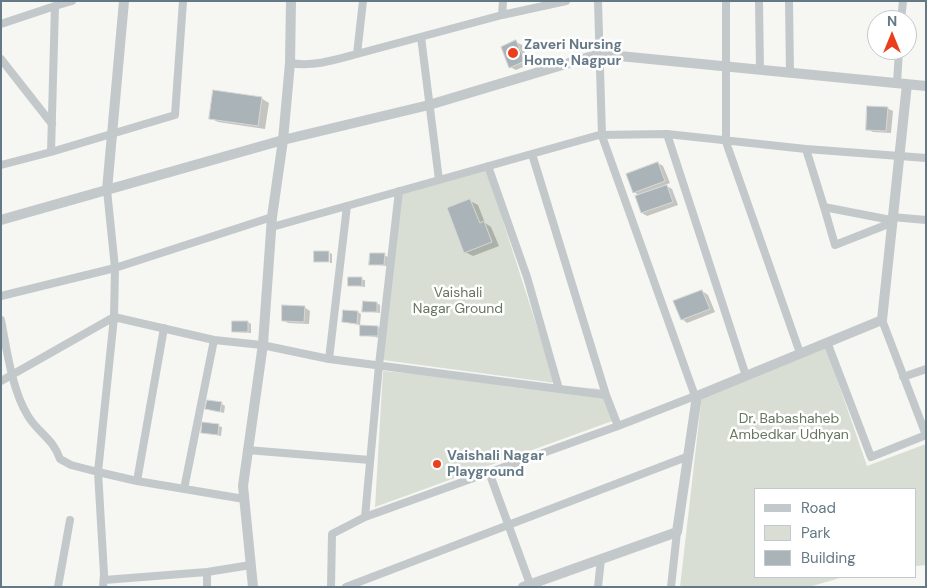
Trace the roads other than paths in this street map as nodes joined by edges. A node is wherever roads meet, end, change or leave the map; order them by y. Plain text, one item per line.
1 (72, 1) edge
2 (124, 1) edge
3 (183, 1) edge
4 (291, 1) edge
5 (363, 1) edge
6 (503, 1) edge
7 (566, 1) edge
8 (598, 1) edge
9 (726, 1) edge
10 (759, 1) edge
11 (789, 1) edge
12 (55, 6) junction
13 (502, 15) junction
14 (1, 24) edge
15 (421, 37) junction
16 (358, 54) junction
17 (599, 54) junction
18 (1, 59) edge
19 (900, 60) edge
20 (290, 63) junction
21 (725, 67) junction
22 (760, 70) junction
23 (790, 73) junction
24 (902, 83) junction
25 (926, 86) edge
26 (429, 105) junction
27 (52, 124) junction
28 (112, 133) junction
29 (667, 134) junction
30 (602, 136) junction
31 (283, 140) junction
32 (726, 142) junction
33 (806, 149) junction
34 (51, 152) junction
35 (532, 154) junction
36 (898, 155) junction
37 (926, 158) edge
38 (1, 165) edge
39 (488, 166) junction
40 (439, 180) junction
41 (107, 190) junction
42 (399, 191) junction
43 (347, 206) junction
44 (824, 207) junction
45 (1, 220) edge
46 (891, 220) junction
47 (926, 220) edge
48 (272, 222) junction
49 (114, 268) junction
50 (1, 296) edge
51 (114, 317) junction
52 (1, 320) edge
53 (882, 320) junction
54 (164, 328) junction
55 (214, 340) junction
56 (827, 342) junction
57 (262, 345) junction
58 (800, 353) junction
59 (330, 359) junction
60 (379, 365) junction
61 (926, 368) edge
62 (12, 374) junction
63 (746, 376) junction
64 (903, 377) junction
65 (1, 381) edge
66 (559, 388) junction
67 (606, 395) junction
68 (696, 396) junction
69 (618, 426) junction
70 (926, 435) edge
71 (248, 450) junction
72 (689, 456) junction
73 (370, 460) junction
74 (98, 472) junction
75 (489, 472) junction
76 (137, 481) junction
77 (184, 489) junction
78 (244, 499) junction
79 (365, 517) junction
80 (70, 520) dead end
81 (509, 524) junction
82 (677, 532) junction
83 (601, 559) junction
84 (251, 565) junction
85 (206, 572) junction
86 (103, 583) edge
87 (526, 585) edge
88 (58, 587) edge
89 (207, 587) edge
90 (253, 587) edge
91 (331, 587) edge
92 (346, 587) edge
93 (598, 587) edge
94 (671, 587) edge

1 - 12 street
2 - 28 street
3 - 28 street
4 - 20 street
5 - 16 street
6 - 13 street
7 - 13 street
8 - 17 street
9 - 21 street
10 - 22 street
11 - 23 street
12 - 14 street
12 - 27 street
13 - 15 street
15 - 16 street
15 - 26 street
16 - 20 street
17 - 21 street
17 - 26 street
17 - 30 street
18 - 27 street
19 - 24 street
20 - 31 street
21 - 22 street
21 - 32 street
22 - 23 street
23 - 24 street
24 - 25 street
24 - 36 street
26 - 31 street
26 - 40 street
27 - 34 street
28 - 34 street
28 - 41 street
29 - 30 street
29 - 32 street
29 - 63 street
30 - 35 street
30 - 68 street
31 - 41 street
31 - 48 street
32 - 33 street
32 - 58 street
33 - 36 street
33 - 44 street
34 - 38 street
35 - 39 street
35 - 67 street
36 - 37 street
36 - 46 street
39 - 40 street
39 - 66 street
40 - 42 street
41 - 45 street
41 - 49 street
42 - 43 street
42 - 60 street
43 - 48 street
43 - 59 street
44 - 46 street
44 - 46 street
46 - 47 street
46 - 53 street
48 - 49 street
48 - 57 street
49 - 50 street
49 - 51 street
51 - 54 street
51 - 62 street
51 - 74 street
52 - 62 street
53 - 56 street
53 - 64 street
54 - 55 street
54 - 76 street
55 - 57 street
55 - 77 street
56 - 58 street
56 - 70 street
57 - 59 street
57 - 71 street
58 - 63 street
59 - 60 street
60 - 66 street
60 - 73 street
61 - 64 street
62 - 65 street
62 - 74 street
63 - 68 street
64 - 70 street
66 - 67 street
67 - 69 street
68 - 69 street
68 - 72 street
69 - 75 street
71 - 73 street
71 - 78 street
72 - 81 street
72 - 82 street
73 - 79 street
74 - 76 street
74 - 86 street
75 - 79 street
75 - 81 street
76 - 77 street
77 - 78 street
78 - 84 street
79 - 91 street
80 - 88 street
81 - 87 street
81 - 92 street
82 - 83 street
82 - 94 street
83 - 87 street
83 - 93 street
84 - 85 street
84 - 90 street
85 - 86 street
85 - 89 street

